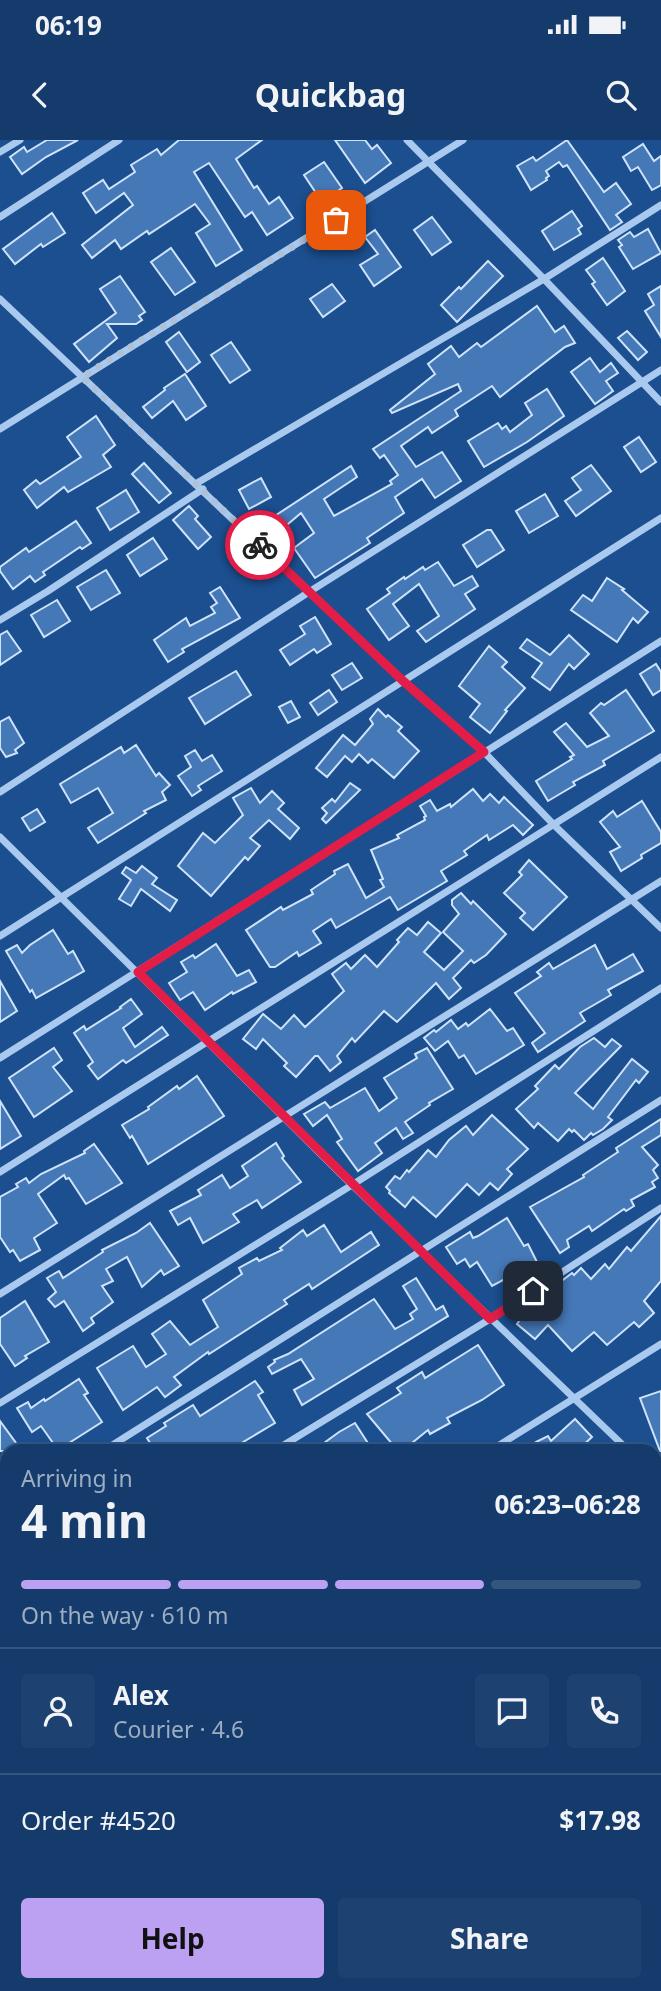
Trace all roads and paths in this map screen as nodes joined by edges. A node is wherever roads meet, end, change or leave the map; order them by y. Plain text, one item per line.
1 (20, 140) edge
2 (119, 140) edge
3 (407, 140) edge
4 (463, 140) edge
5 (0, 152) edge
6 (428, 162) junction
7 (661, 205) edge
8 (0, 217) edge
9 (544, 279) junction
10 (0, 299) edge
11 (661, 370) edge
12 (82, 377) junction
13 (643, 382) junction
14 (661, 402) edge
15 (0, 429) edge
16 (200, 486) junction
17 (661, 518) edge
18 (309, 592) junction
19 (0, 620) edge
20 (661, 640) edge
21 (402, 680) junction
22 (484, 752) junction
23 (661, 757) edge
24 (0, 792) edge
25 (554, 825) junction
26 (0, 837) edge
27 (661, 881) edge
28 (63, 897) junction
29 (630, 900) junction
30 (661, 928) edge
31 (0, 936) edge
32 (138, 972) junction
33 (661, 988) edge
34 (208, 1042) junction
35 (0, 1058) edge
36 (661, 1100) edge
37 (285, 1116) junction
38 (0, 1172) edge
39 (352, 1185) junction
40 (661, 1208) edge
41 (420, 1251) junction
42 (0, 1294) edge
43 (490, 1319) junction
44 (661, 1344) edge
45 (575, 1399) junction
46 (0, 1403) edge
47 (114, 1444) edge
48 (285, 1444) edge
49 (501, 1444) edge
50 (622, 1444) edge

1 - 5 street
2 - 8 street
3 - 6 street
4 - 6 street
6 - 9 street
6 - 12 street
7 - 9 street
9 - 13 street
9 - 16 street
10 - 12 street
11 - 13 street
12 - 15 street
12 - 16 street
13 - 14 street
13 - 18 street
16 - 18 street
16 - 19 street
17 - 21 street
18 - 21 street
18 - 24 street
20 - 22 street
21 - 22 street
21 - 28 street
22 - 25 street
22 - 32 street
23 - 25 street
25 - 29 street
25 - 34 street
26 - 28 street
27 - 29 street
28 - 31 street
28 - 32 street
29 - 30 street
29 - 37 street
32 - 34 street
32 - 35 street
33 - 39 street
34 - 37 street
34 - 38 street
36 - 41 street
37 - 39 street
37 - 42 street
39 - 41 street
39 - 46 street
40 - 43 street
41 - 43 street
41 - 47 street
43 - 45 street
43 - 48 street
44 - 45 street
45 - 49 street
45 - 50 street

